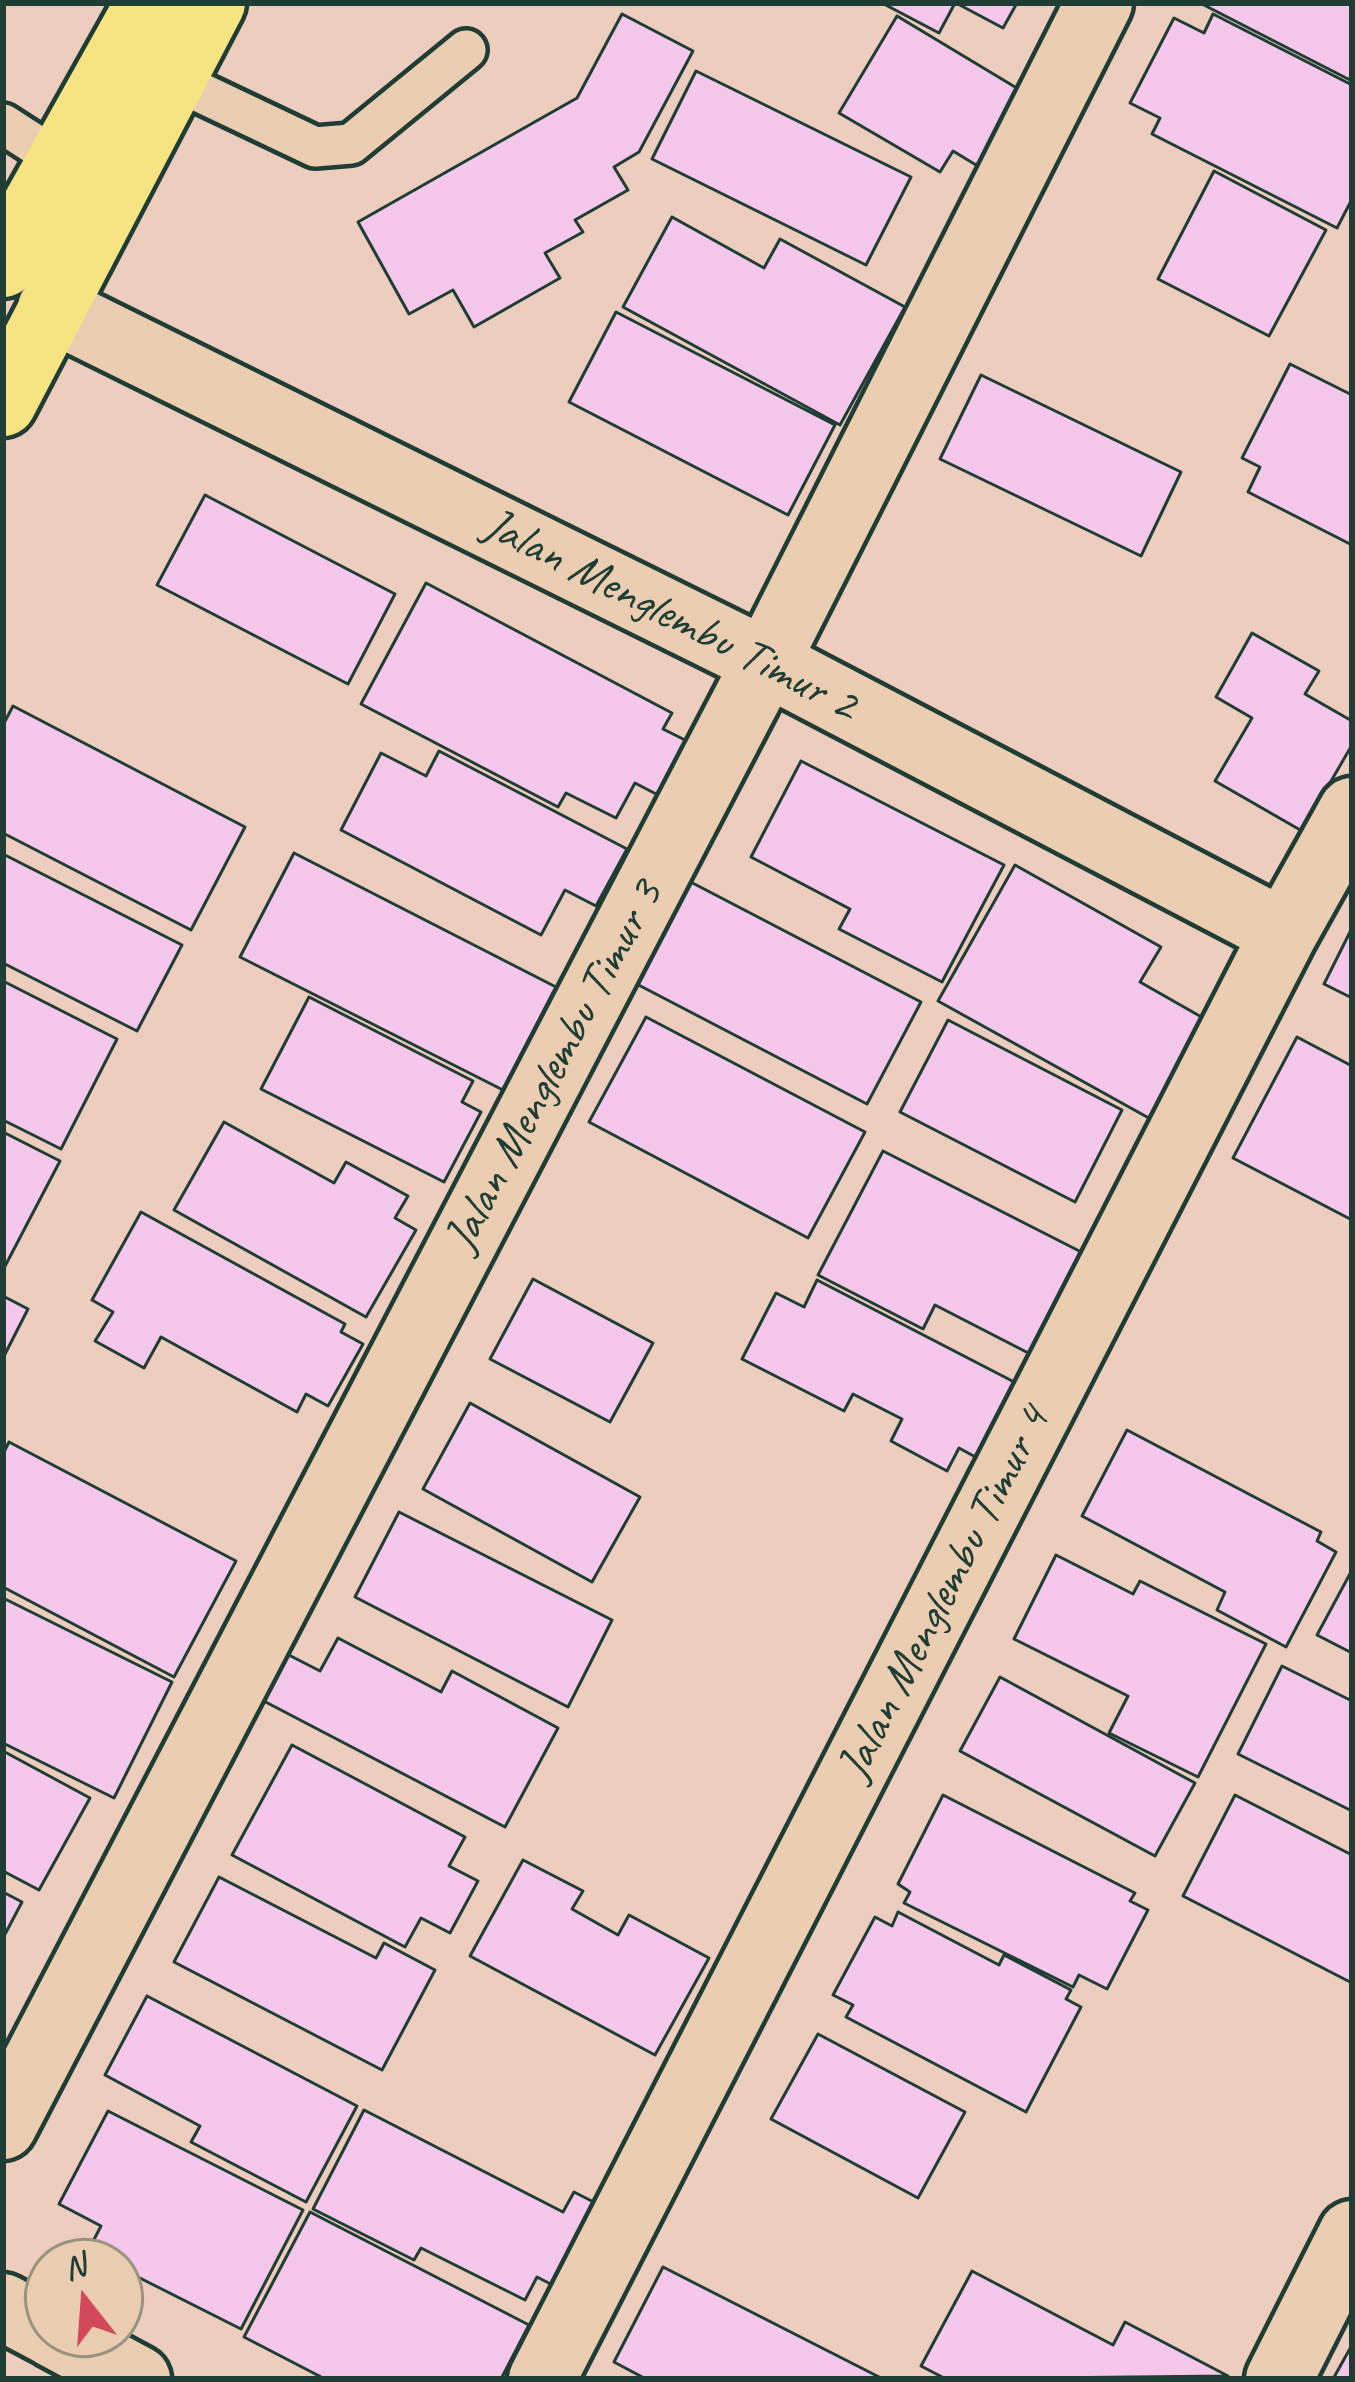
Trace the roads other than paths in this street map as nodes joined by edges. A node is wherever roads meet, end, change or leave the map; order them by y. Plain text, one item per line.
1 (149, 3) edge
2 (212, 3) edge
3 (1099, 3) edge
4 (466, 50) dead end
5 (172, 80) junction
6 (3, 124) edge
7 (62, 162) junction
8 (3, 264) edge
9 (51, 308) junction
10 (3, 403) edge
11 (766, 662) junction
12 (1352, 812) edge
13 (1285, 933) junction
14 (3, 2126) edge
15 (1352, 2234) edge
16 (97, 2358) edge
17 (137, 2379) edge
18 (542, 2379) edge
19 (1279, 2379) edge

1 - 7 main road
2 - 5 main road
3 - 11 street, Jalan Menglembu Timur 3
4 - 5 lane
5 - 9 main road
6 - 7 lane
7 - 8 main road
9 - 10 main road
9 - 11 street, Jalan Menglembu Timur 2
11 - 13 street, Jalan Menglembu Timur 2
11 - 14 street, Jalan Menglembu Timur 3
12 - 13 street, Jalan Menglembu Timur 4
13 - 18 street, Jalan Menglembu Timur 4
15 - 19 street
16 - 17 street

